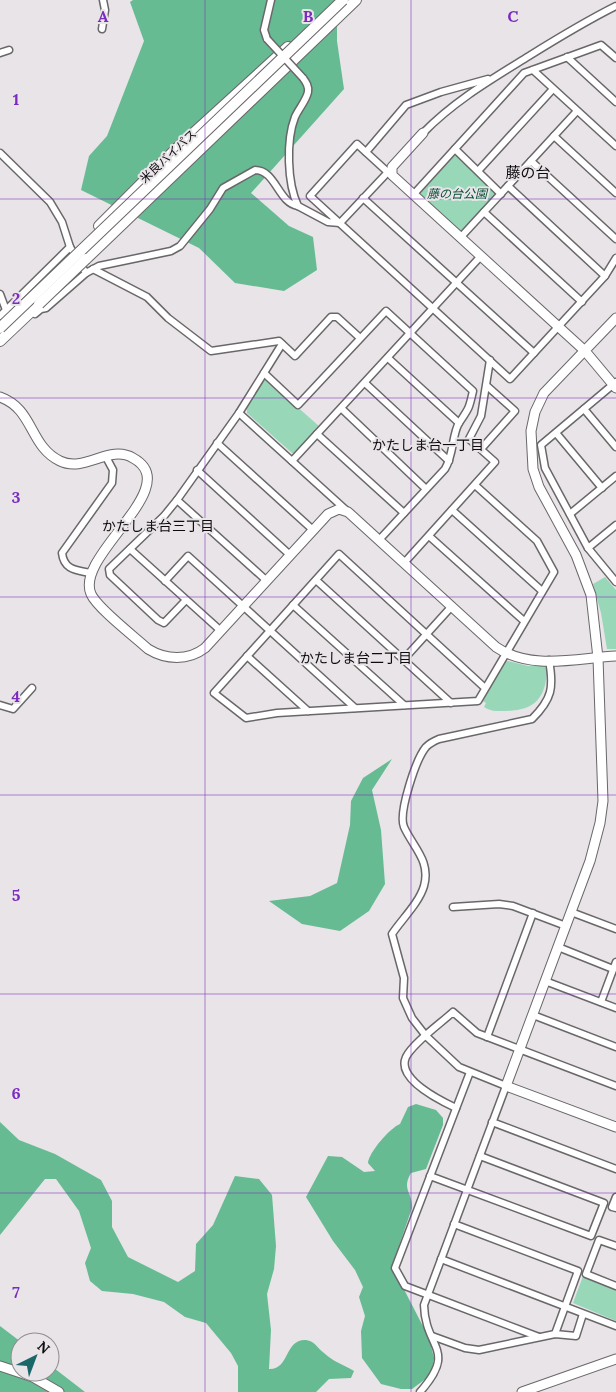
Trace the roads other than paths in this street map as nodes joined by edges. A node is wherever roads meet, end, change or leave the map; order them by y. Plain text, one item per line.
1 (103, 0) edge
2 (271, 0) edge
3 (342, 0) edge
4 (356, 0) edge
5 (616, 6) edge
6 (102, 29) dead end
7 (9, 50) dead end
8 (0, 53) edge
9 (567, 58) junction
10 (616, 58) edge
11 (532, 70) junction
12 (492, 78) junction
13 (553, 89) junction
14 (616, 102) edge
15 (577, 111) junction
16 (424, 133) joint
17 (554, 136) junction
18 (616, 146) edge
19 (455, 149) junction
20 (366, 152) junction
21 (0, 153) edge
22 (531, 161) junction
23 (478, 171) junction
24 (388, 172) junction
25 (395, 178) junction
26 (508, 186) junction
27 (616, 193) edge
28 (501, 194) junction
29 (413, 195) junction
30 (363, 198) junction
31 (298, 206) junction
32 (484, 212) junction
33 (340, 223) junction
34 (460, 238) junction
35 (616, 239) edge
36 (75, 246) junction
37 (481, 256) junction
38 (616, 258) edge
39 (93, 269) junction
40 (86, 274) junction
41 (605, 276) junction
42 (457, 283) junction
43 (0, 294) edge
44 (582, 302) junction
45 (433, 308) junction
46 (6, 310) junction
47 (0, 316) edge
48 (616, 318) edge
49 (0, 323) edge
50 (559, 327) junction
51 (0, 328) edge
52 (411, 333) junction
53 (0, 334) edge
54 (360, 338) junction
55 (0, 341) edge
56 (282, 344) junction
57 (0, 348) edge
58 (585, 351) junction
59 (534, 353) junction
60 (388, 358) junction
61 (490, 360) junction
62 (264, 373) junction
63 (365, 383) junction
64 (615, 385) edge
65 (487, 386) junction
66 (0, 397) edge
67 (342, 409) junction
68 (584, 409) junction
69 (239, 413) junction
70 (459, 423) junction
71 (556, 432) junction
72 (317, 434) junction
73 (217, 443) junction
74 (616, 448) edge
75 (481, 450) junction
76 (106, 457) junction
77 (292, 461) junction
78 (449, 461) junction
79 (197, 470) junction
80 (616, 476) edge
81 (475, 484) junction
82 (602, 488) junction
83 (426, 489) junction
84 (177, 500) junction
85 (452, 510) junction
86 (348, 512) junction
87 (404, 513) junction
88 (570, 514) junction
89 (616, 525) edge
90 (313, 530) junction
91 (429, 536) junction
92 (379, 540) junction
93 (588, 548) junction
94 (130, 549) junction
95 (290, 555) junction
96 (404, 563) junction
97 (90, 573) junction
98 (316, 580) junction
99 (165, 581) junction
100 (267, 581) junction
101 (616, 582) edge
102 (542, 591) junction
103 (186, 600) junction
104 (293, 605) junction
105 (452, 606) junction
106 (244, 607) junction
107 (524, 621) junction
108 (270, 631) junction
109 (221, 632) junction
110 (427, 634) junction
111 (506, 653) junction
112 (247, 656) junction
113 (616, 656) edge
114 (598, 658) junction
115 (404, 659) junction
116 (550, 660) junction
117 (32, 688) dead end
118 (485, 688) junction
119 (451, 702) junction
120 (0, 705) edge
121 (404, 705) junction
122 (355, 708) junction
123 (308, 711) junction
124 (453, 907) dead end
125 (571, 912) junction
126 (533, 913) junction
127 (566, 926) junction
128 (616, 929) edge
129 (558, 947) junction
130 (615, 965) edge
131 (546, 981) junction
132 (601, 1002) junction
133 (616, 1008) edge
134 (533, 1015) junction
135 (426, 1036) junction
136 (487, 1037) junction
137 (616, 1047) edge
138 (520, 1049) junction
139 (470, 1072) junction
140 (506, 1086) junction
141 (616, 1086) edge
142 (456, 1108) junction
143 (492, 1122) junction
144 (616, 1127) edge
145 (480, 1156) junction
146 (616, 1169) edge
147 (430, 1176) junction
148 (467, 1190) junction
149 (616, 1197) edge
150 (616, 1208) edge
151 (454, 1224) junction
152 (616, 1246) edge
153 (441, 1259) junction
154 (616, 1286) edge
155 (427, 1295) junction
156 (565, 1307) junction
157 (583, 1314) junction
158 (616, 1326) edge
159 (555, 1334) junction
160 (432, 1336) junction
161 (539, 1338) junction
162 (616, 1359) edge
163 (0, 1366) edge
164 (59, 1392) edge
165 (420, 1392) edge
166 (522, 1392) edge

1 - 6 street
2 - 31 street, bridge
3 - 36 main road
3 - 51 main road, 米良バイパス, bridge
4 - 53 main road, 米良バイパス
4 - 55 main road, bridge
5 - 12 street
7 - 8 street
9 - 10 street
9 - 11 street
9 - 14 street
11 - 13 street
11 - 19 street
12 - 16 street
12 - 20 street
13 - 15 street
13 - 23 street
15 - 17 street
15 - 18 street
16 - 25 street
17 - 22 street
17 - 27 street
19 - 23 street
19 - 29 street
20 - 24 street
20 - 33 street
21 - 36 street
22 - 26 street
22 - 35 street
23 - 28 street
24 - 25 street
24 - 30 street
25 - 29 street
26 - 28 street
26 - 41 street
28 - 32 street
29 - 34 street
30 - 33 street
30 - 42 street
31 - 33 street
31 - 39 street
32 - 34 street
32 - 44 street
33 - 45 street
34 - 37 street
36 - 40 street
36 - 46 street
36 - 49 main road
37 - 42 street
37 - 50 street
38 - 41 street
39 - 40 street
39 - 56 street
40 - 57 street
41 - 44 street
42 - 45 street
42 - 59 street
43 - 46 street
44 - 50 street
45 - 52 street
45 - 61 street
46 - 47 street
48 - 58 street
50 - 58 street
50 - 59 street
52 - 54 street
52 - 60 street
52 - 70 street
54 - 56 street
54 - 62 street
56 - 62 street
58 - 64 street
58 - 114 street
59 - 61 street
60 - 63 street
60 - 70 street
61 - 65 street
62 - 69 street
63 - 67 street
63 - 78 street
64 - 68 street
65 - 75 street
65 - 75 street
66 - 76 street
67 - 72 street
67 - 83 street
68 - 71 street
68 - 74 street
69 - 73 street
69 - 77 street
70 - 78 street
71 - 82 street
71 - 88 street
72 - 77 street
72 - 87 street
73 - 79 street
73 - 90 street
75 - 81 street
76 - 97 street
76 - 97 street
77 - 86 street
78 - 83 street
79 - 84 street
79 - 95 street
80 - 82 street
81 - 85 street
81 - 102 street
82 - 88 street
83 - 87 street
84 - 94 street
84 - 100 street
85 - 91 street
85 - 102 street
86 - 90 street
86 - 92 street
87 - 92 street
88 - 93 street
89 - 93 street
90 - 95 street
91 - 96 street
91 - 107 street
92 - 96 street
93 - 101 street
94 - 99 street
94 - 103 street
95 - 100 street
96 - 105 street
97 - 109 street
98 - 104 street
98 - 110 street
98 - 115 street
99 - 103 street
99 - 106 street
100 - 106 street
102 - 107 street
103 - 109 street
104 - 108 street
104 - 121 street
105 - 110 street
105 - 111 street
106 - 108 street
106 - 109 street
107 - 111 street
108 - 112 street
108 - 122 street
110 - 115 street
110 - 118 street
111 - 116 street
111 - 118 street
112 - 123 street
112 - 123 street
113 - 114 street
114 - 116 street
114 - 125 street
115 - 119 street
116 - 135 street
117 - 120 street
118 - 119 street
119 - 121 street
121 - 122 street
122 - 123 street
124 - 126 street
125 - 127 street
125 - 128 street
126 - 127 street
126 - 136 street
127 - 129 street
129 - 130 street
129 - 131 street
130 - 132 street
131 - 132 street
131 - 134 street
132 - 133 street
134 - 137 street
134 - 138 street
135 - 136 street
135 - 139 street
135 - 142 street
136 - 138 street
138 - 140 street
138 - 141 street
139 - 140 street
139 - 142 street
140 - 143 street
140 - 144 street
142 - 147 street
143 - 145 street
143 - 146 street
145 - 148 street
145 - 148 street
147 - 148 street
147 - 155 street
148 - 151 street
149 - 150 street
151 - 153 street
151 - 156 street
152 - 154 street
153 - 155 street
153 - 156 street
155 - 160 street
155 - 161 street
156 - 157 street
156 - 159 street
157 - 158 street
157 - 159 street
159 - 161 street
160 - 161 street
160 - 165 street
162 - 166 street
163 - 164 street

